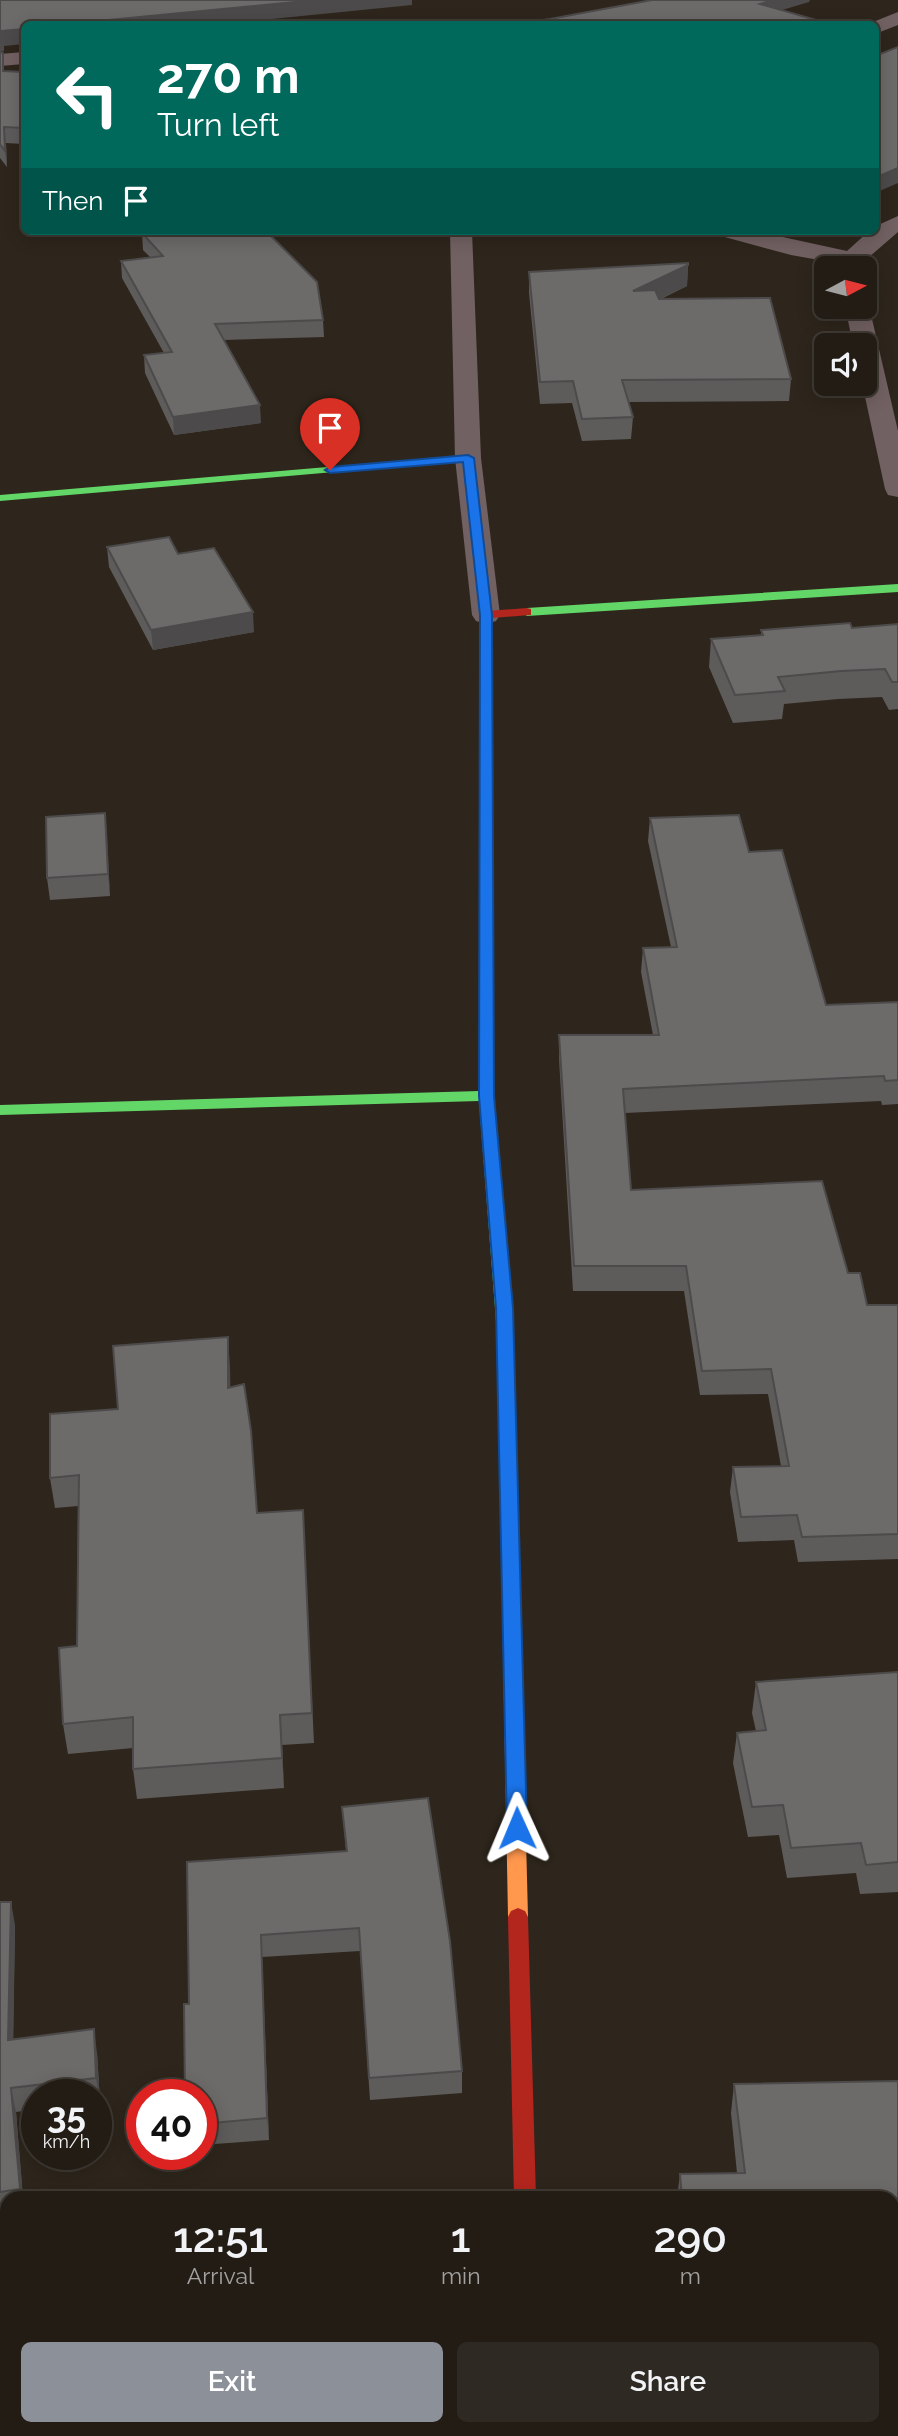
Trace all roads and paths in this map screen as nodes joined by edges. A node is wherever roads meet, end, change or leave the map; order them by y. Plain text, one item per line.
1 (898, 18) edge
2 (879, 26) edge
3 (21, 58) edge
4 (0, 60) edge
5 (898, 223) edge
6 (879, 233) edge
7 (461, 235) edge
8 (744, 235) edge
9 (877, 235) edge
10 (837, 256) edge
11 (858, 256) edge
12 (860, 319) edge
13 (468, 458) junction
14 (898, 489) edge
15 (0, 498) edge
16 (898, 588) edge
17 (486, 615) junction
18 (486, 1096) junction
19 (0, 1110) edge
20 (525, 2191) edge

1 - 2 street
3 - 4 street
5 - 6 street
7 - 13 street
8 - 10 street
9 - 11 street
12 - 14 street
13 - 15 street
13 - 17 street
16 - 17 street
17 - 18 street
18 - 19 street
18 - 20 street

